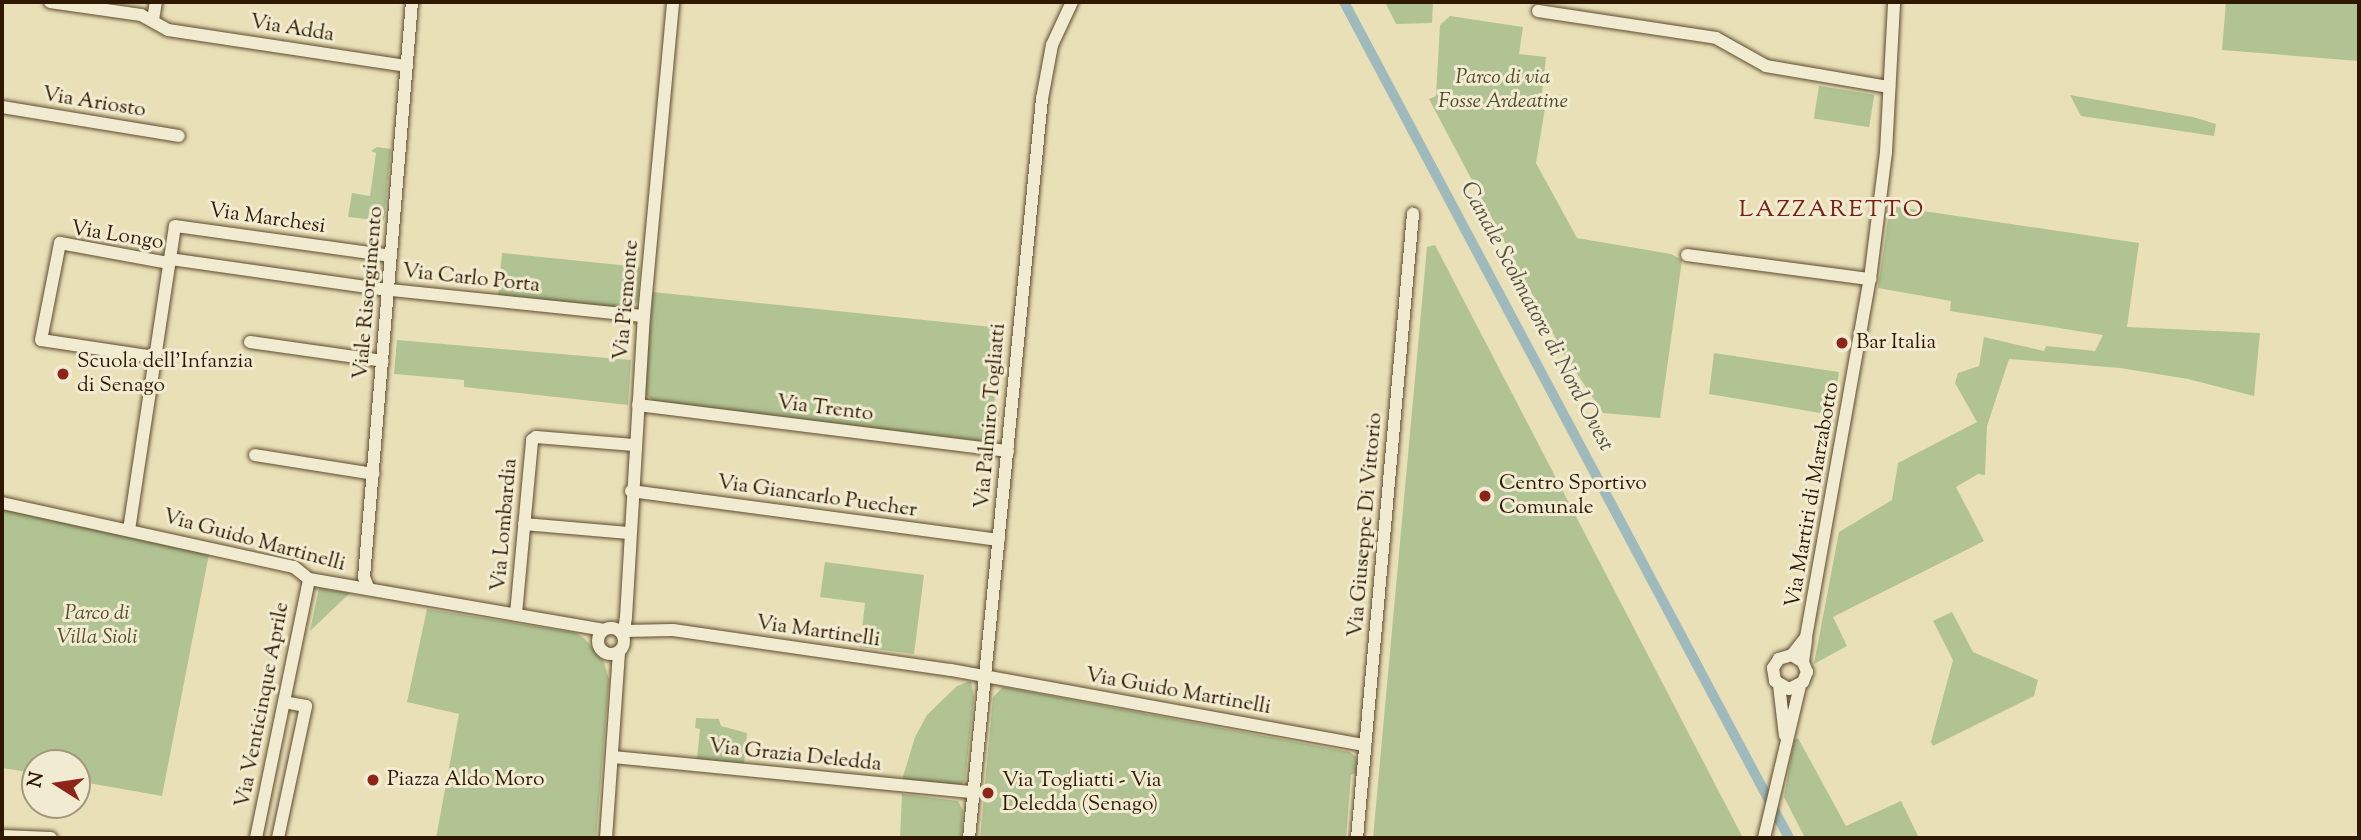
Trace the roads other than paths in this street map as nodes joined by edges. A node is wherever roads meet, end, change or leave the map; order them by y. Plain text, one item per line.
1 (50, 2) edge
2 (156, 2) edge
3 (412, 2) edge
4 (673, 2) edge
5 (1072, 2) edge
6 (1894, 2) edge
7 (1538, 10) dead end
8 (153, 20) junction
9 (407, 66) junction
10 (1889, 87) junction
11 (2, 107) edge
12 (179, 136) dead end
13 (1413, 214) dead end
14 (1687, 255) dead end
15 (391, 256) junction
16 (169, 261) junction
17 (1870, 279) junction
18 (388, 290) junction
19 (644, 316) junction
20 (250, 342) dead end
21 (154, 357) junction
22 (383, 361) junction
23 (638, 405) junction
24 (634, 445) junction
25 (1008, 451) junction
26 (256, 455) dead end
27 (373, 474) junction
28 (631, 491) junction
29 (2, 503) edge
30 (524, 524) junction
31 (130, 530) junction
32 (628, 533) junction
33 (999, 540) junction
34 (309, 579) junction
35 (368, 587) junction
36 (626, 606) junction
37 (516, 614) junction
38 (646, 629) junction
39 (602, 634) junction
40 (620, 642) junction
41 (1798, 659) junction
42 (984, 677) junction
43 (1779, 685) junction
44 (1800, 686) junction
45 (284, 702) junction
46 (1365, 744) junction
47 (1786, 747) junction
48 (614, 757) junction
49 (972, 792) junction
50 (1765, 833) edge
51 (2, 836) edge
52 (51, 838) edge
53 (256, 838) edge
54 (278, 838) edge
55 (606, 838) edge
56 (968, 838) edge
57 (1357, 838) edge

1 - 8 street, Via Adda
2 - 8 street
3 - 9 street, Viale Risorgimento
4 - 19 street, Via Piemonte
5 - 25 street, Via Palmiro Togliatti
6 - 10 street, Via Martiri di Marzabotto
7 - 10 street
8 - 9 street, Via Adda
9 - 15 street, Viale Risorgimento
10 - 17 street, Via Martiri di Marzabotto
11 - 12 street, Via Ariosto
13 - 46 street, Via Giuseppe Di Vittorio
14 - 17 street
15 - 16 street, Via Marchesi
15 - 18 street, Viale Risorgimento
16 - 18 street, Via Carlo Porta
16 - 21 street
16 - 21 street, Via Longo
17 - 41 street, Via Martiri di Marzabotto
18 - 19 street, Via Carlo Porta
18 - 22 street, Viale Risorgimento
19 - 23 street, Via Piemonte
20 - 22 street
21 - 31 street
22 - 27 street, Viale Risorgimento
23 - 24 street, Via Piemonte
23 - 25 street, Via Trento
24 - 28 street, Via Piemonte
24 - 30 street, Via Lombardia
25 - 33 street, Via Palmiro Togliatti
26 - 27 street
27 - 35 street, Viale Risorgimento
28 - 32 street, Via Piemonte
28 - 33 street, Via Giancarlo Puecher
29 - 31 street, Via Guido Martinelli
30 - 32 street
30 - 37 street, Via Lombardia
31 - 34 street, Via Guido Martinelli
32 - 36 street, Via Piemonte
33 - 42 street, Via Palmiro Togliatti
34 - 35 street, Via Guido Martinelli
34 - 45 street, Via Venticinque Aprile
35 - 37 street, Via Guido Martinelli
36 - 38 street
36 - 39 street
36 - 40 street, Via Piemonte
37 - 39 street, Via Guido Martinelli
38 - 40 street
38 - 42 street, Via Martinelli
39 - 40 street
39 - 40 street
40 - 48 street
41 - 43 street
41 - 44 street
42 - 46 street, Via Guido Martinelli
42 - 49 street, Via Palmiro Togliatti
43 - 44 street
43 - 47 street
44 - 47 street
45 - 53 street, Via Venticinque Aprile
45 - 54 street
46 - 57 street, Via Giuseppe Di Vittorio
47 - 50 street
48 - 49 street, Via Grazia Deledda
48 - 55 street
49 - 56 street, Via Palmiro Togliatti
51 - 52 street

